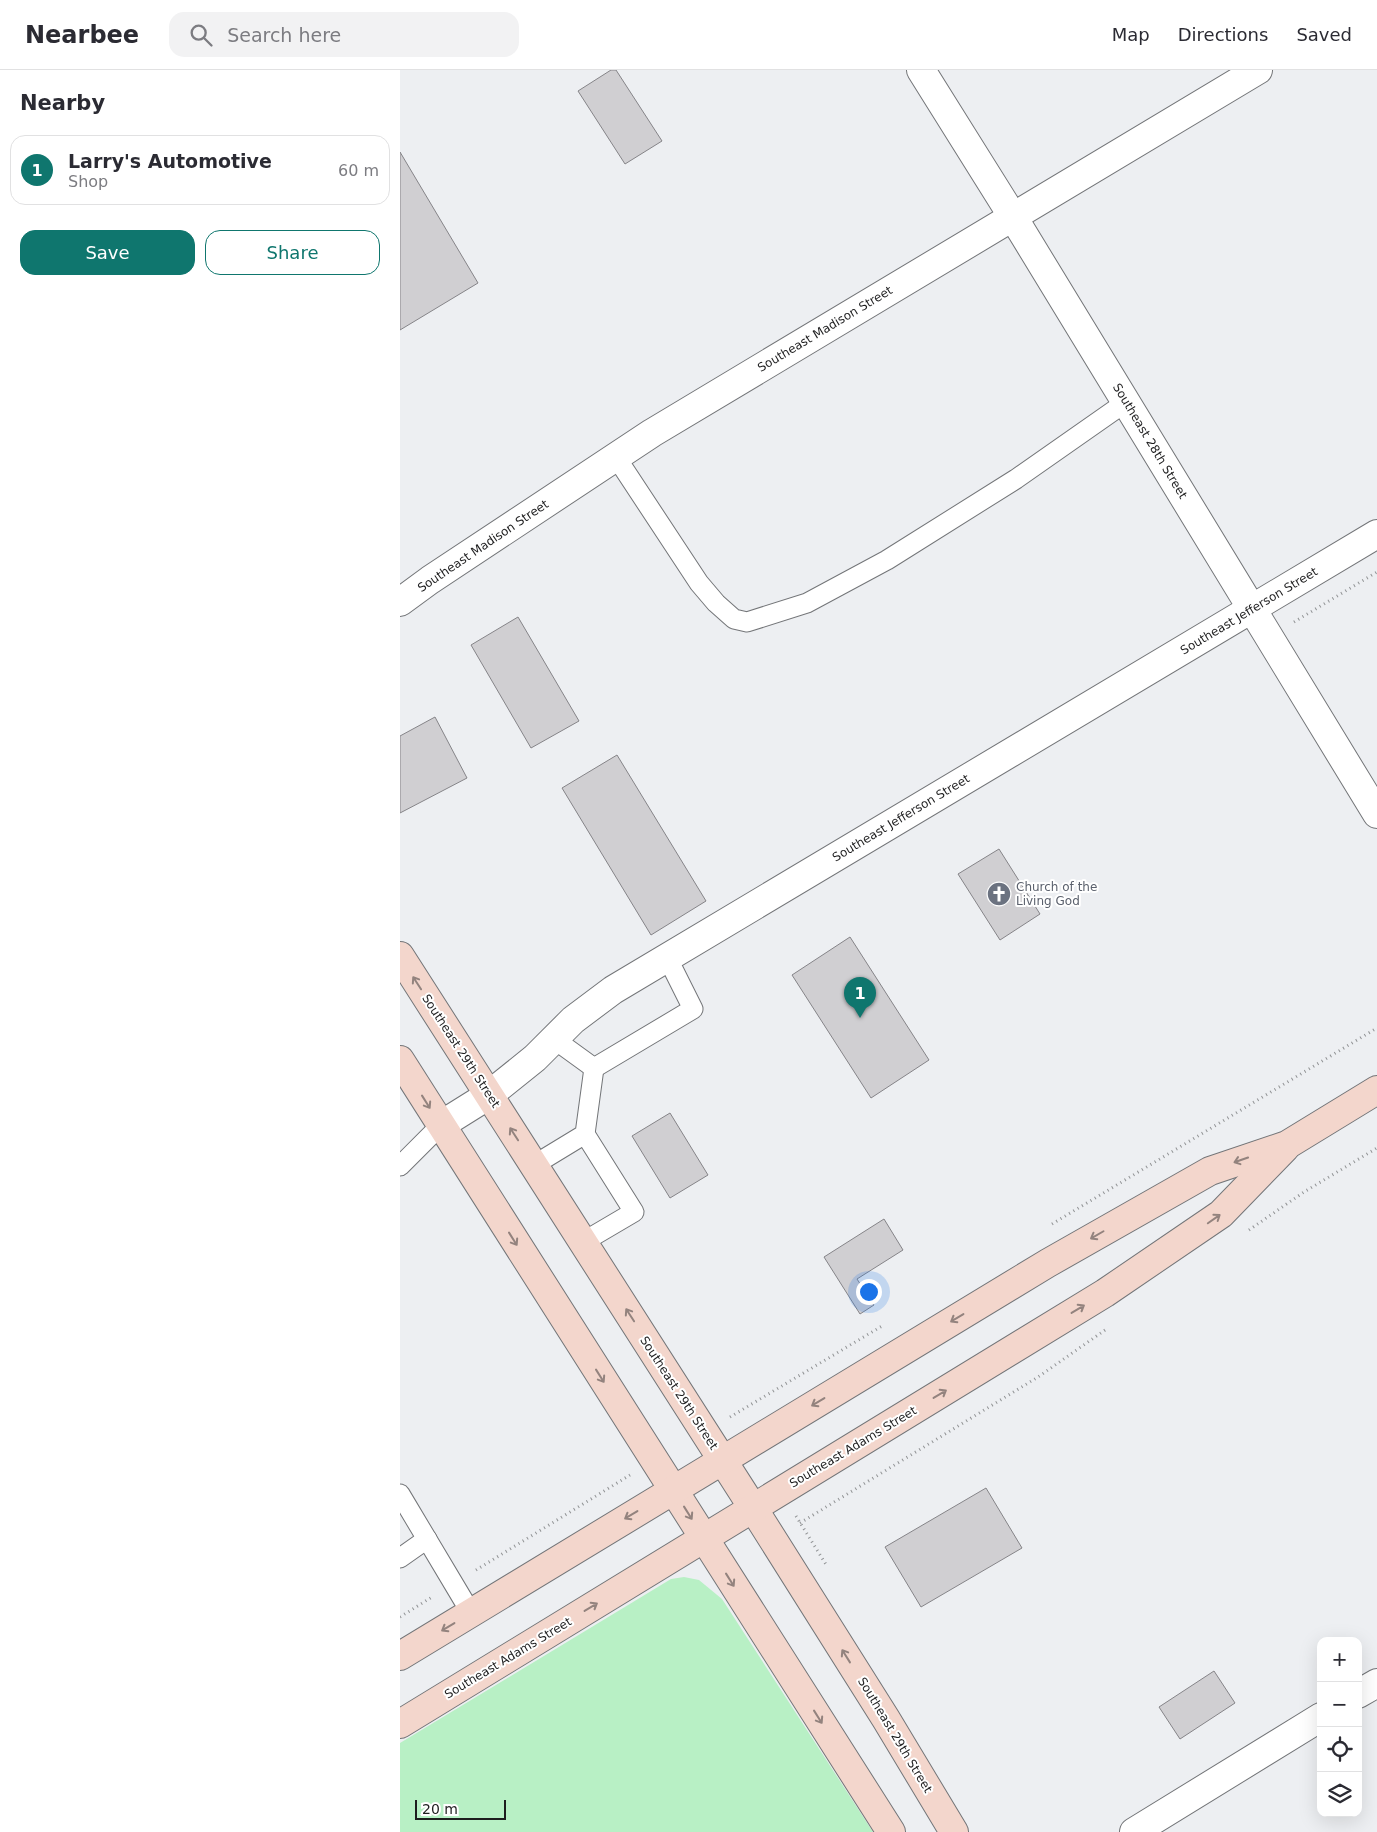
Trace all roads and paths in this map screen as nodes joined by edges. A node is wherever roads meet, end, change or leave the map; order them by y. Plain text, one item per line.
1 (920, 70) edge
2 (1258, 70) edge
3 (1013, 217) junction
4 (1126, 402) junction
5 (616, 457) junction
6 (1377, 534) edge
7 (1377, 572) edge
8 (400, 602) edge
9 (1252, 608) junction
10 (1290, 625) dead end
11 (1376, 812) edge
12 (400, 956) edge
13 (667, 958) junction
14 (1377, 1028) edge
15 (554, 1039) junction
16 (400, 1060) edge
17 (594, 1068) junction
18 (1377, 1090) edge
19 (490, 1095) junction
20 (441, 1125) junction
21 (585, 1134) junction
22 (1287, 1145) junction
23 (534, 1165) junction
24 (400, 1166) edge
25 (1048, 1227) dead end
26 (583, 1242) junction
27 (887, 1323) dead end
28 (704, 1432) junction
29 (722, 1459) junction
30 (655, 1461) junction
31 (673, 1489) junction
32 (400, 1494) edge
33 (753, 1508) junction
34 (427, 1538) junction
35 (704, 1539) junction
36 (400, 1558) edge
37 (454, 1584) junction
38 (471, 1613) junction
39 (400, 1617) edge
40 (400, 1656) edge
41 (1377, 1683) edge
42 (1362, 1692) edge
43 (1317, 1719) edge
44 (400, 1724) edge
45 (891, 1832) edge
46 (954, 1832) edge
47 (1134, 1832) edge

1 - 3 street, Southeast 28th Street
2 - 3 street, Southeast Madison Street
3 - 4 street, Southeast 28th Street
3 - 5 street, Southeast Madison Street
4 - 5 lane
4 - 9 street, Southeast 28th Street
5 - 8 street, Southeast Madison Street
6 - 9 street, Southeast Jefferson Street
7 - 10 path
9 - 11 street, Southeast 28th Street
9 - 13 street, Southeast Jefferson Street
19 -> 12 main road, Southeast 29th Street
13 - 15 street, Southeast Jefferson Street
13 - 17 lane
14 - 25 path
15 - 17 lane
15 - 19 street, Southeast Jefferson Street
16 -> 20 main road
17 - 21 lane
18 - 22 main road, Southeast Adams Street
19 - 20 street, Southeast Jefferson Street
23 -> 19 main road, Southeast 29th Street
20 - 24 lane
20 -> 30 main road
21 - 23 lane
21 - 26 lane
22 -> 29 main road, Southeast Adams Street
33 -> 22 main road, Southeast Adams Street
23 - 26 main road, Southeast 29th Street
28 -> 26 main road, Southeast 29th Street
27 - 28 path
28 - 29 main road, Southeast 29th Street
29 - 31 main road, Southeast Adams Street
29 - 33 main road, Southeast 29th Street
30 - 31 main road
30 - 37 path
31 -> 35 main road
31 -> 38 main road, Southeast Adams Street
32 - 34 lane
33 - 35 main road, Southeast Adams Street
46 -> 33 main road, Southeast 29th Street
34 - 36 lane
34 - 37 lane
44 -> 35 main road, Southeast Adams Street
35 -> 45 main road
37 - 38 lane
37 - 39 path
38 -> 40 main road, Southeast Adams Street
41 - 42 street
43 - 47 street

